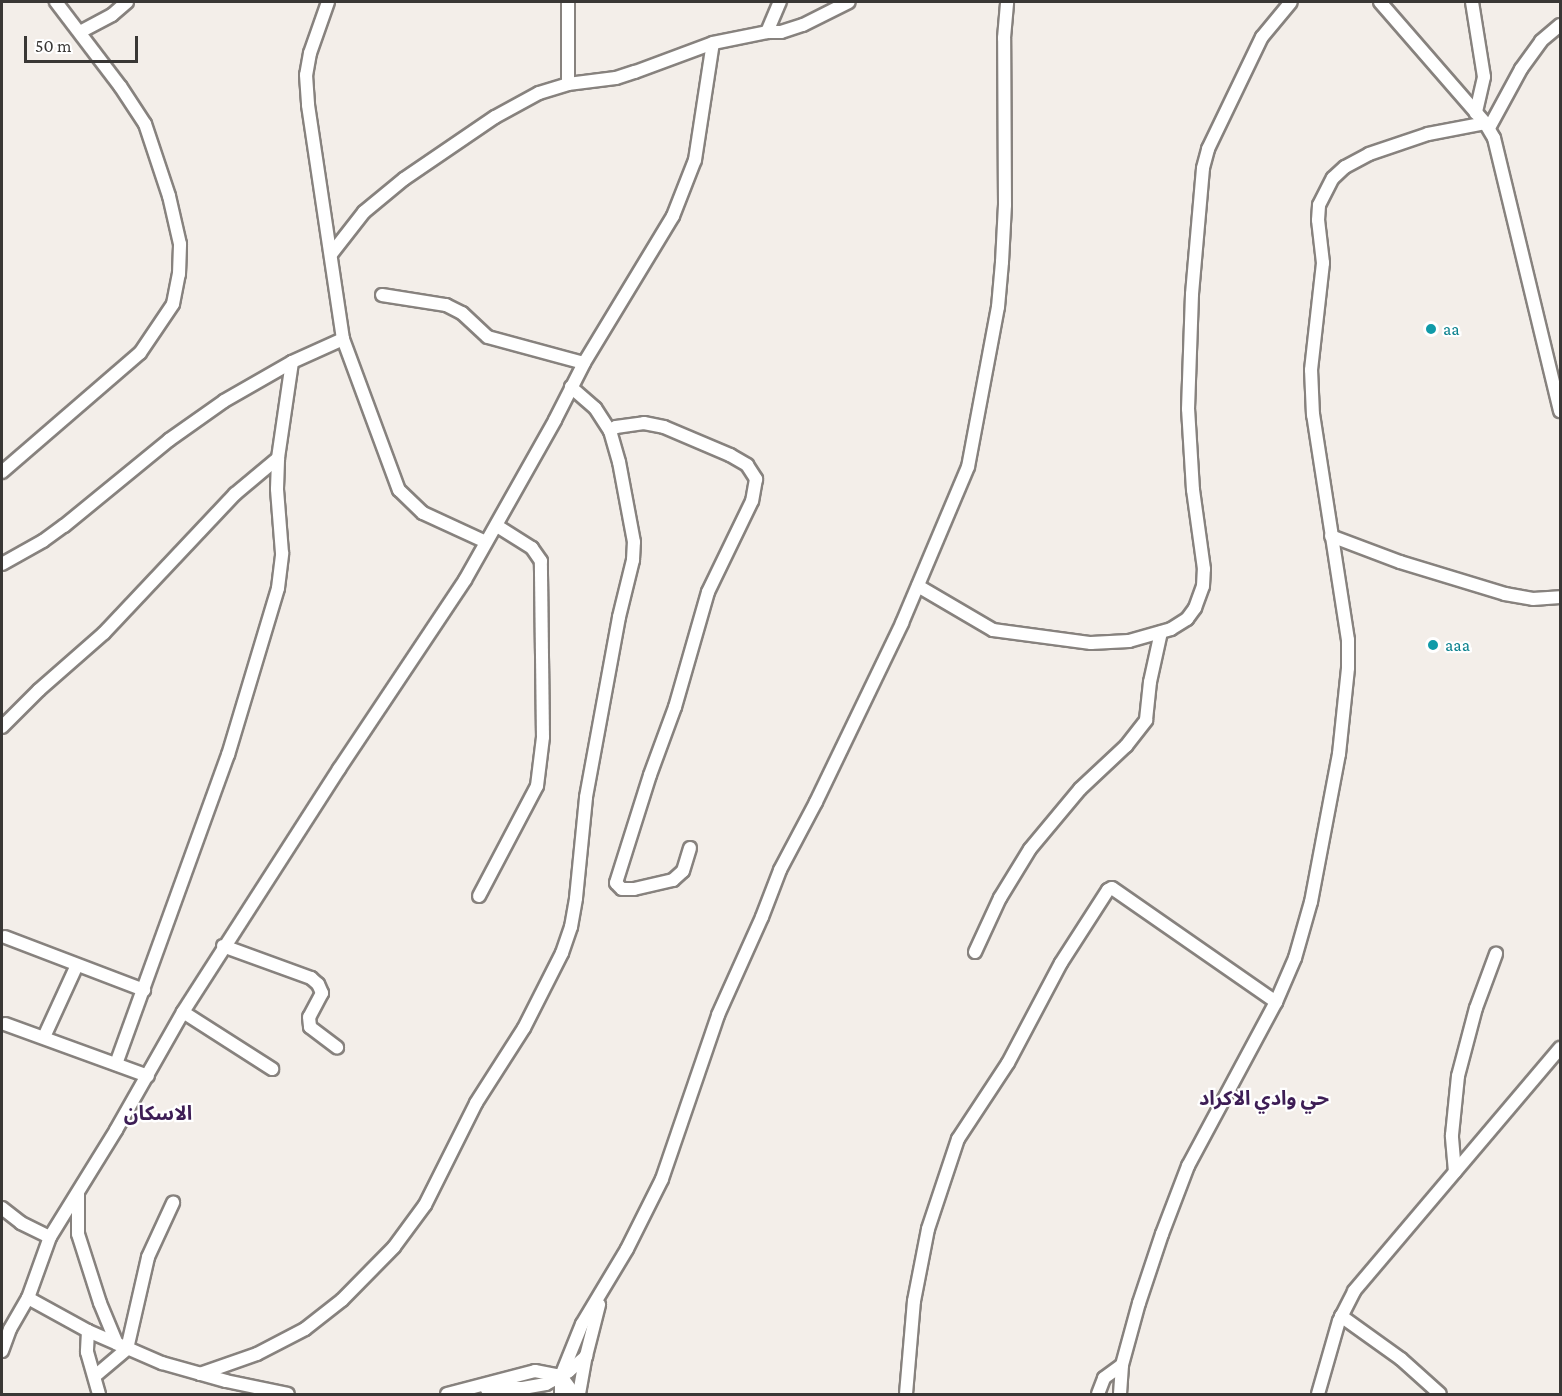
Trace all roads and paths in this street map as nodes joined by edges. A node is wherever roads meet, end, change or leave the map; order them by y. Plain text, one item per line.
1 (56, 2) edge
2 (127, 2) edge
3 (328, 2) edge
4 (568, 2) edge
5 (780, 2) edge
6 (849, 2) edge
7 (1007, 2) edge
8 (1291, 2) edge
9 (1380, 2) edge
10 (1472, 2) edge
11 (1560, 26) edge
12 (80, 32) junction
13 (767, 32) junction
14 (712, 43) junction
15 (568, 84) junction
16 (1476, 113) junction
17 (1487, 126) junction
18 (332, 253) junction
19 (382, 295) dead end
20 (343, 339) junction
21 (292, 362) junction
22 (584, 363) junction
23 (571, 387) junction
24 (1560, 411) edge
25 (610, 431) junction
26 (278, 458) junction
27 (2, 472) edge
28 (497, 526) junction
29 (1331, 536) junction
30 (486, 542) junction
31 (2, 564) edge
32 (918, 586) junction
33 (1560, 597) edge
34 (1161, 632) junction
35 (2, 727) edge
36 (690, 848) dead end
37 (479, 896) dead end
38 (6, 937) dead end
39 (223, 946) junction
40 (975, 952) dead end
41 (1496, 954) dead end
42 (77, 964) junction
43 (144, 990) junction
44 (1276, 1002) junction
45 (183, 1012) junction
46 (5, 1024) dead end
47 (44, 1037) junction
48 (337, 1047) dead end
49 (1560, 1048) edge
50 (116, 1064) junction
51 (272, 1069) dead end
52 (148, 1076) junction
53 (1455, 1172) junction
54 (78, 1193) junction
55 (173, 1203) dead end
56 (2, 1208) edge
57 (50, 1237) junction
58 (604, 1289) junction
59 (28, 1298) junction
60 (1341, 1316) junction
61 (88, 1331) junction
62 (122, 1346) junction
63 (2, 1351) edge
64 (586, 1356) junction
65 (1122, 1365) junction
66 (200, 1374) junction
67 (95, 1376) junction
68 (561, 1376) junction
69 (99, 1395) edge
70 (288, 1395) edge
71 (447, 1395) edge
72 (561, 1395) edge
73 (574, 1395) edge
74 (579, 1395) edge
75 (906, 1395) edge
76 (1098, 1395) edge
77 (1120, 1395) edge
78 (1318, 1395) edge
79 (1440, 1395) edge

1 - 12 street
2 - 12 street
3 - 18 street
4 - 15 street
5 - 13 street
6 - 13 street
7 - 32 street
8 - 34 street
9 - 16 street
10 - 16 street
11 - 17 street
12 - 27 street
13 - 14 street
14 - 15 street
14 - 22 street
15 - 18 street
16 - 17 street
17 - 24 street
17 - 29 street
18 - 20 street
19 - 22 street
20 - 21 street
20 - 30 street
21 - 26 street
21 - 31 street
22 - 23 street
23 - 25 street
23 - 28 street
25 - 36 street
25 - 66 street
26 - 35 street
26 - 43 street
28 - 30 street
28 - 37 street
29 - 33 street
29 - 44 street
30 - 39 street
32 - 34 street
32 - 58 street
34 - 40 street
38 - 42 street
39 - 45 street
39 - 48 street
41 - 53 street
42 - 43 street
42 - 47 street
43 - 50 street
44 - 65 street
44 - 75 street
45 - 51 street
45 - 52 street
46 - 47 street
47 - 50 street
49 - 53 street
50 - 52 street
52 - 54 street
53 - 60 street
54 - 57 street
54 - 62 street
55 - 62 street
56 - 57 street
57 - 59 street
58 - 64 street
58 - 68 street
59 - 61 street
59 - 63 street
60 - 78 street
60 - 79 street
61 - 62 street
61 - 67 street
62 - 66 street
62 - 67 street
64 - 68 street
64 - 74 street
65 - 76 street
65 - 77 street
66 - 70 street
67 - 69 street
68 - 71 street
68 - 72 street
68 - 73 street

